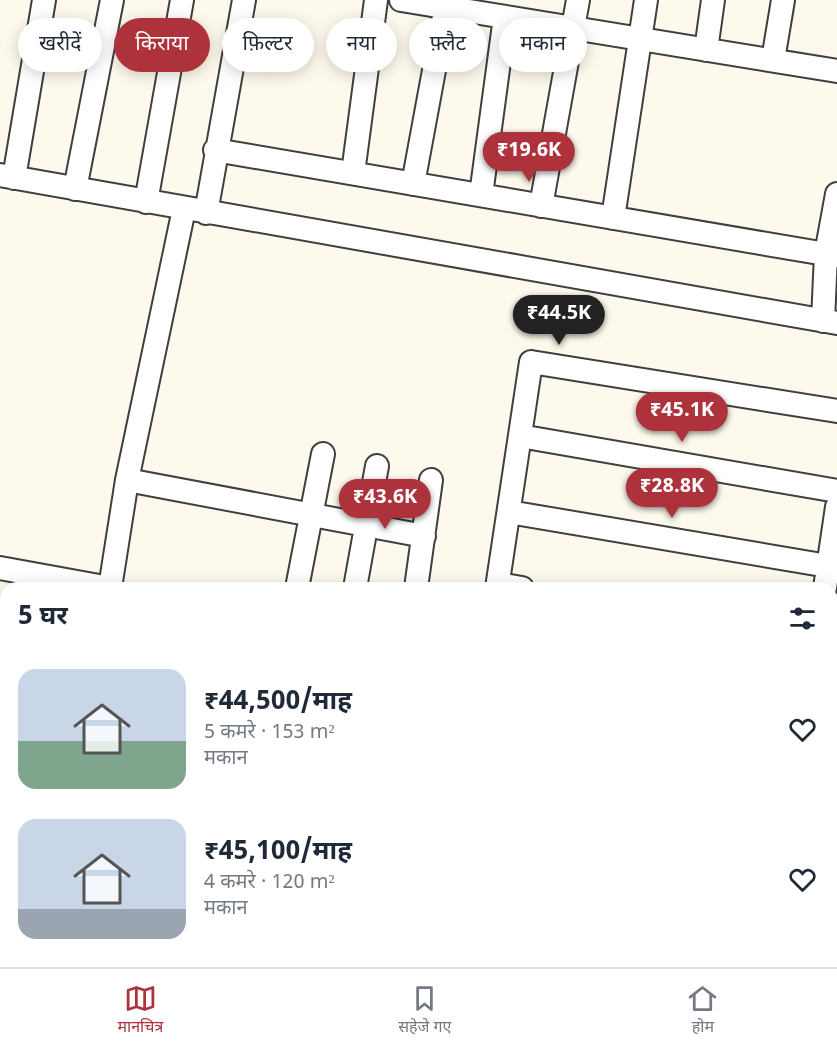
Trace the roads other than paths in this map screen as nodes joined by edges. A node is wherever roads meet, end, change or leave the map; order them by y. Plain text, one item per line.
1 (44, 0) edge
2 (112, 0) edge
3 (182, 0) edge
4 (376, 0) edge
5 (401, 0) edge
6 (578, 0) edge
7 (646, 0) edge
8 (713, 0) edge
9 (783, 0) edge
10 (240, 1) edge
11 (447, 3) edge
12 (505, 17) junction
13 (511, 18) edge
14 (574, 18) edge
15 (587, 30) edge
16 (639, 39) junction
17 (706, 50) junction
18 (773, 60) junction
19 (837, 71) edge
20 (564, 72) edge
21 (215, 150) junction
22 (353, 173) junction
23 (7, 176) edge
24 (413, 184) junction
25 (75, 189) junction
26 (481, 195) junction
27 (837, 195) edge
28 (146, 202) junction
29 (541, 206) junction
30 (184, 209) junction
31 (206, 213) junction
32 (613, 218) junction
33 (831, 255) edge
34 (830, 322) edge
35 (837, 411) edge
36 (520, 436) junction
37 (323, 454) dead end
38 (377, 466) dead end
39 (127, 480) junction
40 (431, 480) dead end
41 (837, 491) edge
42 (837, 507) edge
43 (509, 512) junction
44 (311, 514) junction
45 (365, 525) junction
46 (424, 536) junction
47 (834, 542) edge
48 (0, 568) edge
49 (826, 577) edge
50 (36, 582) edge
51 (111, 582) edge
52 (298, 582) edge
53 (356, 582) edge
54 (417, 582) edge
55 (498, 582) edge

1 - 23 street
2 - 25 street
3 - 28 street
4 - 22 street
5 - 11 street
6 - 14 street
7 - 16 street
8 - 17 street
9 - 18 street
10 - 21 street
11 - 12 street
11 - 24 street
12 - 13 street
12 - 26 street
15 - 16 street
16 - 17 street
16 - 32 street
17 - 18 street
18 - 19 street
20 - 29 street
21 - 22 street
21 - 31 street
22 - 24 street
23 - 25 street
24 - 26 street
25 - 28 street
26 - 29 street
27 - 33 street
28 - 30 street
29 - 32 street
30 - 31 street
30 - 39 street
31 - 34 street
32 - 33 street
33 - 34 street
35 - 36 street
36 - 41 street
36 - 43 street
37 - 44 street
38 - 45 street
39 - 44 street
39 - 51 street
40 - 46 street
42 - 47 street
43 - 49 street
43 - 55 street
44 - 45 street
44 - 52 street
45 - 46 street
45 - 53 street
46 - 54 street
47 - 49 street
48 - 50 street

